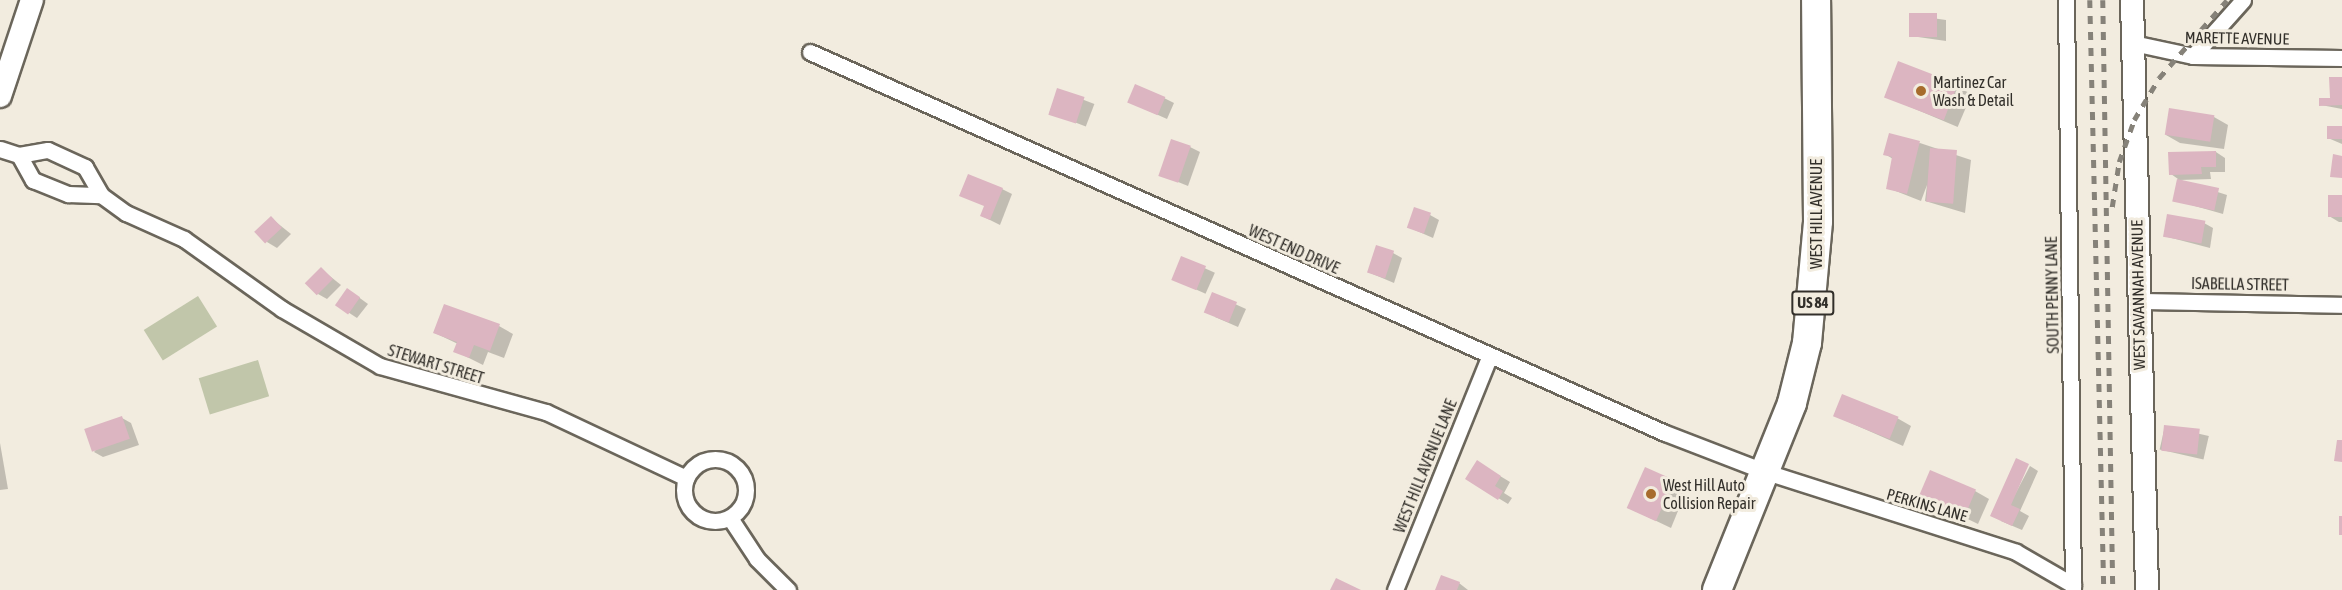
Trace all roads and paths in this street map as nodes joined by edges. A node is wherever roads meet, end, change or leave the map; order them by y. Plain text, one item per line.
1 (32, 0) edge
2 (1816, 0) edge
3 (2066, 0) edge
4 (2132, 0) edge
5 (2243, 0) edge
6 (2133, 43) junction
7 (810, 52) dead end
8 (2193, 56) junction
9 (2342, 58) edge
10 (0, 96) edge
11 (0, 149) edge
12 (19, 155) junction
13 (101, 195) junction
14 (2138, 301) junction
15 (2342, 305) edge
16 (1489, 357) junction
17 (1766, 472) junction
18 (686, 478) junction
19 (730, 518) junction
20 (2073, 587) edge
21 (788, 590) edge
22 (1395, 590) edge
23 (1717, 590) edge
24 (2147, 590) edge

1 - 10 street
2 - 17 highway, WEST HILL AVENUE / US 84
3 - 20 street, SOUTH PENNY LANE
4 - 6 street, WEST SAVANNAH AVENUE
5 - 8 street
6 - 8 street, MARETTE AVENUE
6 - 14 street, WEST SAVANNAH AVENUE
7 - 16 street, WEST END DRIVE
8 - 9 street, MARETTE AVENUE
11 - 12 street, STEWART STREET
12 - 13 street
12 - 13 street, STEWART STREET
13 - 18 street, STEWART STREET
14 - 15 street, ISABELLA STREET
14 - 24 street, WEST SAVANNAH AVENUE
16 - 17 street, WEST END DRIVE
16 - 22 street, WEST HILL AVENUE LANE
17 - 20 street, PERKINS LANE
17 - 23 highway, WEST HILL AVENUE / US 84
18 - 19 street
18 - 19 street
19 - 21 street

